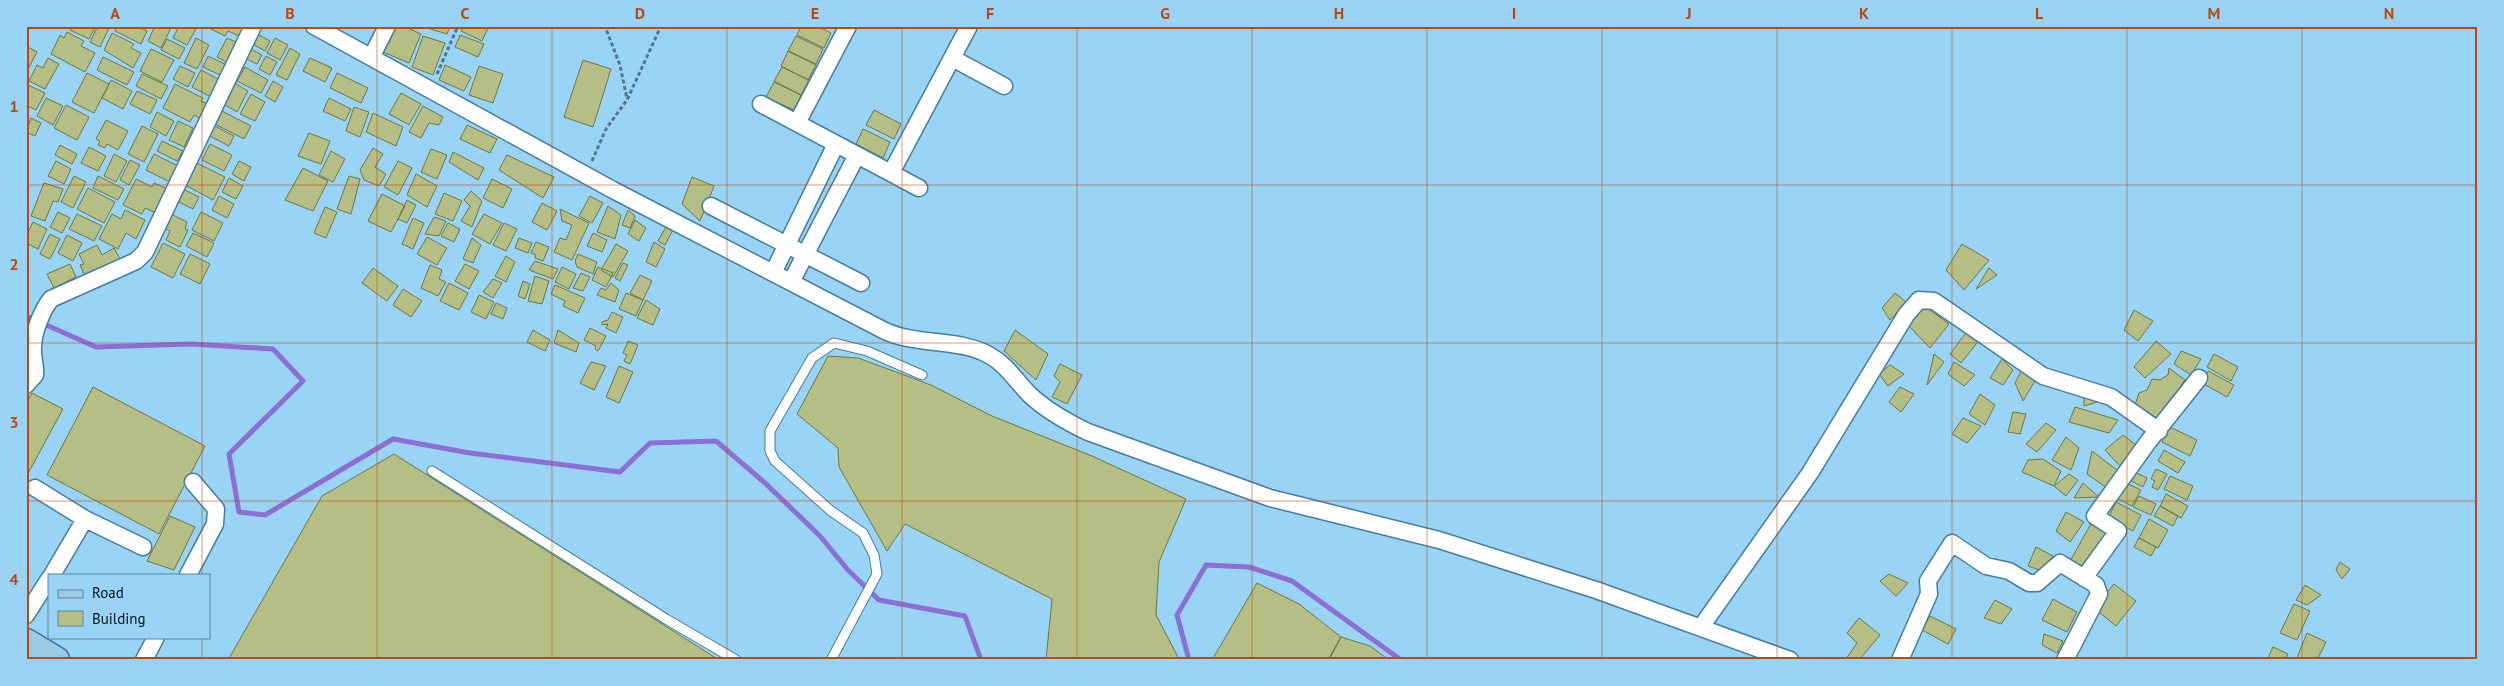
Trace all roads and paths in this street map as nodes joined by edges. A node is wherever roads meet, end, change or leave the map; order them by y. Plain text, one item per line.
1 (253, 26) edge
2 (314, 26) edge
3 (387, 26) edge
4 (458, 26) edge
5 (602, 26) edge
6 (662, 26) edge
7 (848, 26) edge
8 (969, 26) edge
9 (340, 32) edge
10 (372, 56) junction
11 (952, 58) junction
12 (1004, 86) dead end
13 (430, 88) junction
14 (627, 100) junction
15 (761, 104) dead end
16 (797, 123) junction
17 (836, 144) junction
18 (857, 155) junction
19 (891, 173) junction
20 (586, 175) junction
21 (919, 188) dead end
22 (711, 206) dead end
23 (787, 245) junction
24 (806, 254) junction
25 (773, 273) junction
26 (792, 282) junction
27 (860, 283) dead end
28 (922, 374) dead end
29 (2199, 378) dead end
30 (26, 385) edge
31 (2159, 430) junction
32 (432, 471) dead end
33 (193, 482) dead end
34 (35, 488) dead end
35 (85, 519) junction
36 (143, 548) dead end
37 (53, 574) edge
38 (189, 574) edge
39 (2084, 578) junction
40 (48, 582) edge
41 (26, 615) edge
42 (1701, 627) junction
43 (155, 638) edge
44 (26, 642) edge
45 (56, 660) edge
46 (144, 660) edge
47 (736, 660) edge
48 (831, 660) edge
49 (1790, 660) edge
50 (1900, 660) edge
51 (2065, 660) edge

1 - 30 street
2 - 9 street
3 - 10 street
4 - 13 path
5 - 14 path
6 - 14 path
7 - 16 street
8 - 11 street
9 - 10 street
10 - 13 street
11 - 12 street
11 - 19 street
13 - 20 street
14 - 20 path
15 - 16 street
16 - 17 street
17 - 18 street
17 - 23 street
18 - 19 street
18 - 24 street
19 - 21 street
20 - 25 street
22 - 23 street
23 - 24 street
23 - 25 street
24 - 26 street
24 - 27 street
25 - 26 street
26 - 42 street
28 - 48 lane
29 - 31 street
31 - 39 street
31 - 42 street
32 - 47 lane
33 - 38 street
34 - 35 street
35 - 36 street
35 - 37 street
39 - 50 street
39 - 51 street
40 - 41 street
42 - 49 street
43 - 46 street
44 - 45 main road

